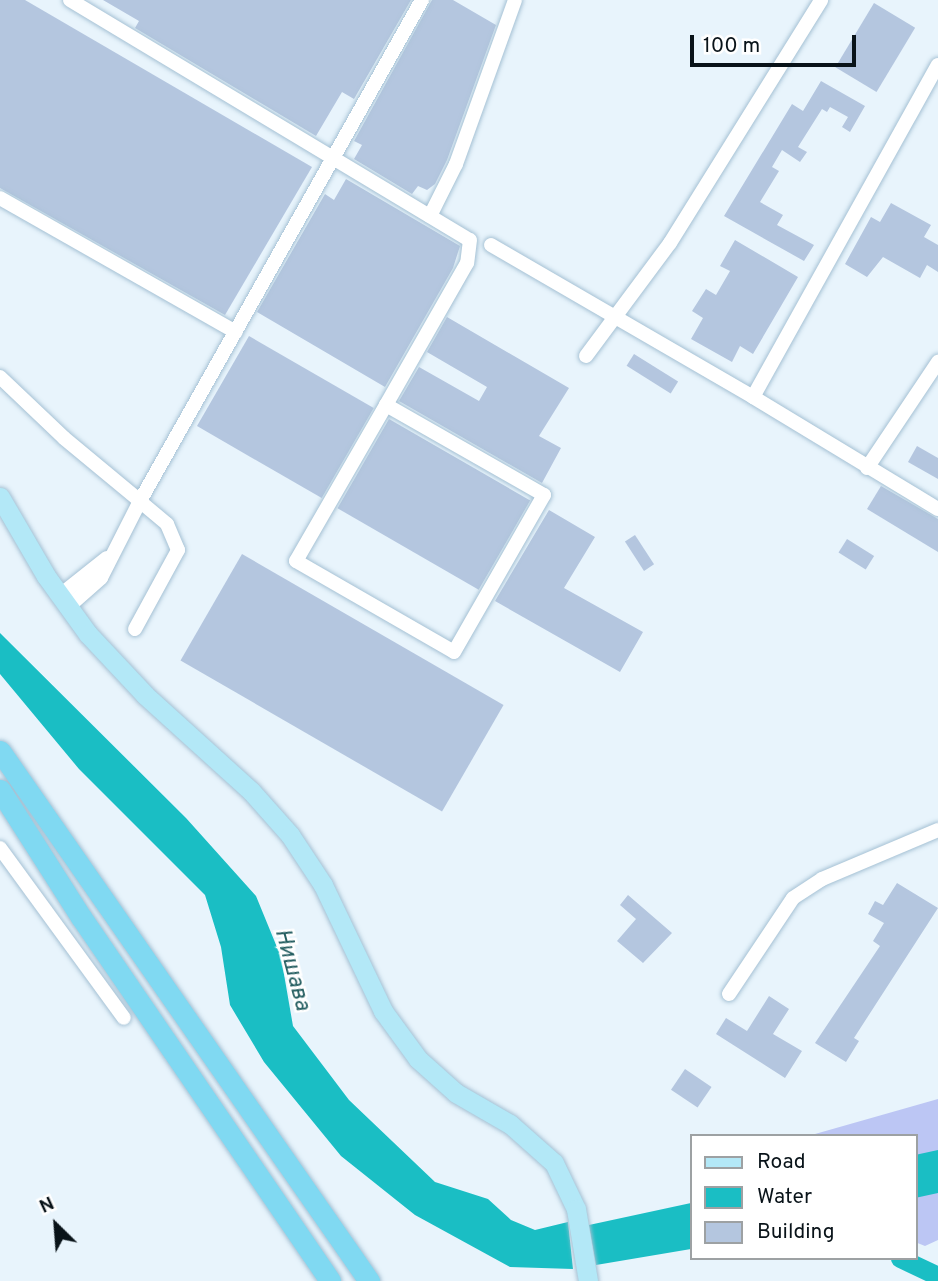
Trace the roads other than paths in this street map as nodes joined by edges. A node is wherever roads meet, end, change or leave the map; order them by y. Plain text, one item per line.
1 (70, 0) edge
2 (422, 0) edge
3 (515, 0) edge
4 (821, 0) edge
5 (938, 65) edge
6 (333, 156) junction
7 (0, 198) edge
8 (430, 216) junction
9 (491, 245) dead end
10 (615, 313) junction
11 (236, 332) junction
12 (586, 356) dead end
13 (938, 362) edge
14 (0, 377) edge
15 (753, 397) junction
16 (386, 405) junction
17 (866, 468) junction
18 (0, 497) edge
19 (141, 501) junction
20 (938, 509) edge
21 (63, 602) junction
22 (135, 629) dead end
23 (0, 751) edge
24 (0, 790) edge
25 (938, 830) edge
26 (0, 848) edge
27 (729, 994) dead end
28 (124, 1018) dead end
29 (330, 1281) edge
30 (369, 1281) edge
31 (588, 1281) edge

1 - 6 street
2 - 6 street
3 - 8 street
4 - 10 street
5 - 15 street
6 - 8 street
6 - 11 street
7 - 11 street
8 - 16 street
9 - 10 street
10 - 12 street
10 - 15 street
11 - 19 street
13 - 17 street
14 - 19 street
15 - 17 street
16 - 16 street
17 - 20 street
18 - 21 main road
19 - 21 street
19 - 22 street
21 - 31 main road
23 - 30 highway
24 - 29 highway
25 - 27 street
26 - 28 street

